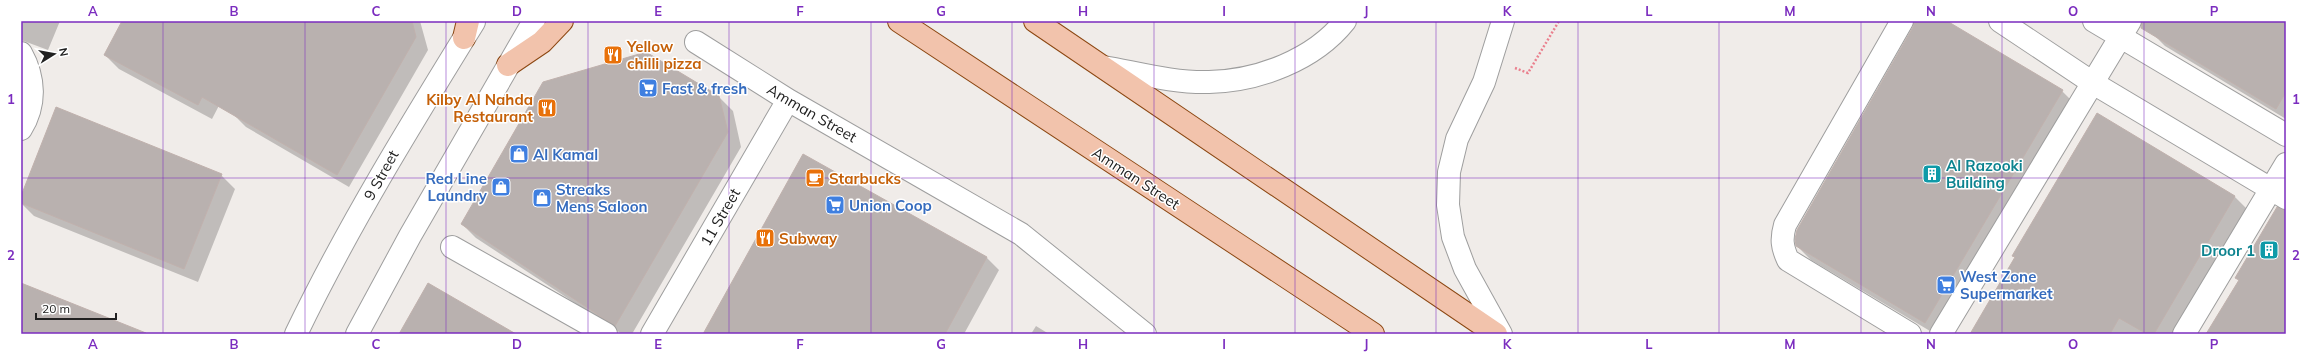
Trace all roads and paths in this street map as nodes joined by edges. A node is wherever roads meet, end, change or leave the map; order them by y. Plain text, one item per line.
1 (534, 21) edge
2 (562, 21) edge
3 (899, 21) edge
4 (1035, 21) edge
5 (1345, 21) edge
6 (1502, 21) edge
7 (1559, 21) edge
8 (1902, 21) edge
9 (2000, 21) edge
10 (2094, 21) edge
11 (469, 27) edge
12 (2125, 29) edge
13 (696, 42) dead end
14 (21, 53) edge
15 (508, 65) junction
16 (1490, 65) junction
17 (1104, 67) junction
18 (2093, 83) junction
19 (788, 100) junction
20 (21, 129) edge
21 (2286, 135) edge
22 (2286, 164) edge
23 (2279, 193) edge
24 (452, 247) dead end
25 (296, 334) edge
26 (357, 334) edge
27 (606, 334) edge
28 (652, 334) edge
29 (1145, 334) edge
30 (1373, 334) edge
31 (1496, 334) edge
32 (1501, 334) edge
33 (1910, 334) edge
34 (1941, 334) edge
35 (2184, 334) edge

1 - 15 street
2 - 15 main road
3 - 30 main road, Amman Street
4 - 17 main road
5 - 17 street
6 - 16 street
7 - 16 path
8 - 33 street
9 - 18 street
10 - 12 street
11 - 25 street, 9 Street
12 - 18 street
12 - 21 street
13 - 19 street, Amman Street
14 - 20 street
15 - 26 street
16 - 32 street
17 - 31 main road
18 - 23 street
18 - 34 street
19 - 28 street, 11 Street
19 - 29 street, Amman Street
22 - 23 street
23 - 35 street
24 - 27 street

